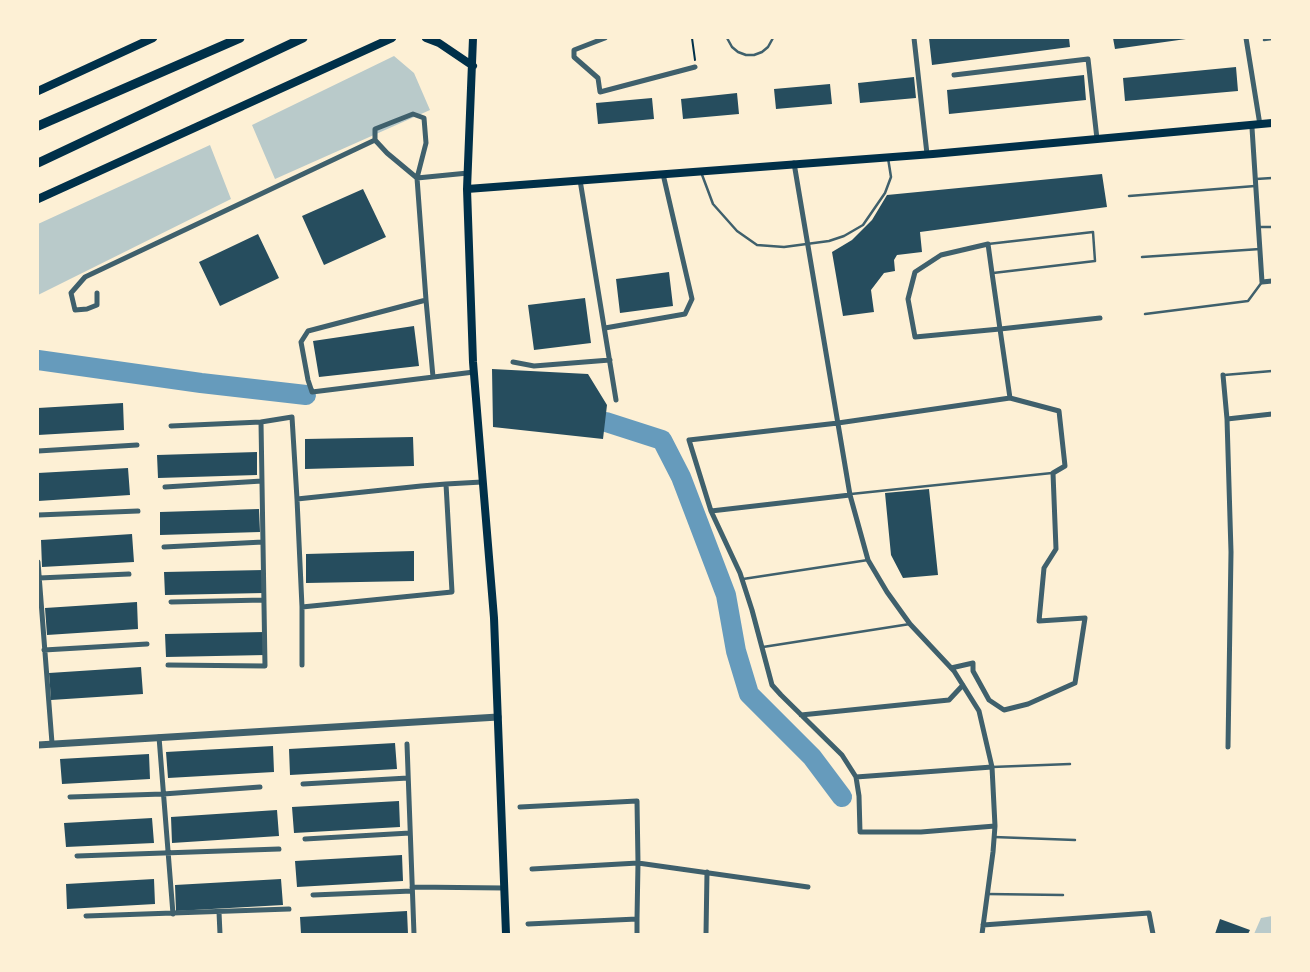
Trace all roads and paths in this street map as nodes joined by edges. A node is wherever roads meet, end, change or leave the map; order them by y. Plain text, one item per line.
1 (153, 38) edge
2 (240, 38) edge
3 (303, 38) edge
4 (392, 38) edge
5 (426, 38) edge
6 (473, 38) edge
7 (605, 38) edge
8 (692, 38) edge
9 (727, 38) edge
10 (773, 38) edge
11 (914, 38) edge
12 (1246, 38) edge
13 (1272, 39) edge
14 (1264, 40) dead end
15 (473, 66) junction
16 (695, 67) joint
17 (954, 75) dead end
18 (38, 91) edge
19 (1260, 124) junction
20 (1272, 124) edge
21 (38, 126) edge
22 (1252, 128) dead end
23 (1097, 139) junction
24 (375, 140) junction
25 (927, 154) junction
26 (888, 157) junction
27 (38, 162) edge
28 (794, 163) junction
29 (700, 171) junction
30 (468, 173) junction
31 (663, 174) junction
32 (417, 178) junction
33 (1272, 178) edge
34 (1255, 179) junction
35 (580, 180) junction
36 (1256, 186) junction
37 (467, 189) junction
38 (1129, 196) dead end
39 (38, 200) edge
40 (1272, 226) edge
41 (1258, 228) junction
42 (808, 244) junction
43 (988, 244) junction
44 (1260, 249) junction
45 (1142, 257) dead end
46 (992, 273) junction
47 (1272, 281) edge
48 (1262, 282) junction
49 (97, 293) dead end
50 (426, 300) junction
51 (1145, 314) dead end
52 (1100, 318) dead end
53 (605, 328) junction
54 (1000, 329) junction
55 (610, 360) junction
56 (513, 362) dead end
57 (1272, 371) edge
58 (474, 372) junction
59 (1223, 375) joint
60 (433, 377) junction
61 (1010, 398) junction
62 (616, 400) dead end
63 (1272, 414) edge
64 (1227, 419) junction
65 (261, 422) junction
66 (838, 423) junction
67 (171, 426) dead end
68 (137, 445) dead end
69 (38, 451) edge
70 (1053, 473) junction
71 (262, 481) junction
72 (482, 482) junction
73 (446, 484) junction
74 (165, 487) dead end
75 (850, 495) junction
76 (296, 499) junction
77 (138, 511) dead end
78 (712, 511) junction
79 (38, 515) edge
80 (263, 542) junction
81 (164, 547) dead end
82 (868, 560) junction
83 (38, 562) edge
84 (129, 574) dead end
85 (39, 578) junction
86 (742, 579) junction
87 (264, 600) junction
88 (171, 602) dead end
89 (302, 607) junction
90 (910, 624) junction
91 (147, 644) dead end
92 (762, 648) junction
93 (44, 650) junction
94 (302, 665) dead end
95 (168, 666) dead end
96 (951, 668) junction
97 (963, 685) junction
98 (801, 715) junction
99 (498, 717) junction
100 (159, 737) junction
101 (52, 743) junction
102 (38, 744) edge
103 (407, 744) dead end
104 (1228, 747) dead end
105 (1070, 764) dead end
106 (992, 767) junction
107 (856, 776) junction
108 (408, 778) junction
109 (303, 784) dead end
110 (260, 787) dead end
111 (163, 794) junction
112 (70, 797) dead end
113 (520, 807) dead end
114 (995, 826) junction
115 (410, 833) junction
116 (994, 837) junction
117 (305, 839) dead end
118 (1075, 840) dead end
119 (279, 849) dead end
120 (167, 852) junction
121 (77, 856) dead end
122 (638, 863) junction
123 (532, 869) dead end
124 (708, 872) junction
125 (808, 886) dead end
126 (504, 888) junction
127 (412, 889) junction
128 (988, 894) junction
129 (313, 895) dead end
130 (1063, 895) dead end
131 (289, 909) dead end
132 (219, 912) junction
133 (1148, 913) junction
134 (173, 914) junction
135 (86, 916) dead end
136 (637, 919) junction
137 (528, 924) dead end
138 (983, 925) junction
139 (220, 934) edge
140 (414, 934) edge
141 (506, 934) edge
142 (637, 934) edge
143 (706, 934) edge
144 (982, 934) edge
145 (1149, 934) edge
146 (1153, 934) edge

1 - 18 main road
2 - 21 highway
3 - 27 highway
4 - 39 main road
5 - 15 main road
6 - 15 main road
7 - 16 street
8 - 16 path
9 - 10 lane
11 - 25 street
12 - 19 street
13 - 14 lane
15 - 30 main road
17 - 23 street
19 - 20 main road
19 - 23 main road
22 - 34 street
23 - 25 main road
24 - 32 street
24 - 32 street
24 - 49 street
25 - 26 main road
26 - 28 main road
26 - 42 lane
28 - 29 main road
28 - 42 street
29 - 31 main road
29 - 42 lane
30 - 32 street
30 - 37 main road
31 - 35 main road
31 - 53 street
32 - 50 street
33 - 34 lane
34 - 36 street
35 - 37 main road
35 - 53 street
36 - 38 lane
36 - 41 street
37 - 58 main road
40 - 41 lane
41 - 44 street
42 - 66 street
43 - 46 street
43 - 46 lane
43 - 54 street
44 - 45 lane
44 - 48 street
46 - 54 street
47 - 48 street
48 - 51 lane
50 - 60 street
50 - 60 street
52 - 54 street
53 - 55 street
54 - 61 street
55 - 56 street
55 - 62 street
57 - 59 lane
58 - 60 street
58 - 72 main road
59 - 64 street
61 - 66 street
61 - 70 street
63 - 64 street
64 - 104 street
65 - 67 street
65 - 71 street
65 - 76 street
66 - 75 street
66 - 78 street
68 - 69 street
70 - 75 lane
70 - 96 street
71 - 74 street
71 - 80 street
72 - 73 street
72 - 99 main road
73 - 76 street
73 - 89 street
75 - 78 street
75 - 82 street
76 - 89 street
77 - 79 street
78 - 86 street
80 - 81 street
80 - 87 street
82 - 86 lane
82 - 90 street
83 - 85 street
84 - 85 street
85 - 93 street
86 - 92 street
87 - 88 street
87 - 95 street
89 - 94 street
90 - 92 lane
90 - 96 street
91 - 93 street
92 - 98 street
93 - 101 street
96 - 97 street
97 - 98 street
97 - 106 street
98 - 107 street
99 - 100 street
99 - 126 main road
100 - 101 street
100 - 111 street
101 - 102 street
103 - 108 street
105 - 106 lane
106 - 107 street
106 - 114 street
107 - 114 street
108 - 109 street
108 - 115 street
110 - 111 street
111 - 112 street
111 - 120 street
113 - 122 street
114 - 116 street
115 - 117 street
115 - 127 street
116 - 118 lane
116 - 128 street
119 - 120 street
120 - 121 street
120 - 134 street
122 - 123 street
122 - 124 street
122 - 136 street
124 - 125 street
124 - 143 street
126 - 127 street
126 - 141 main road
127 - 129 street
127 - 140 street
128 - 130 lane
128 - 138 street
131 - 132 street
132 - 134 street
132 - 139 street
133 - 138 street
133 - 145 street
133 - 146 street
134 - 135 street
136 - 137 street
136 - 142 street
138 - 144 street

